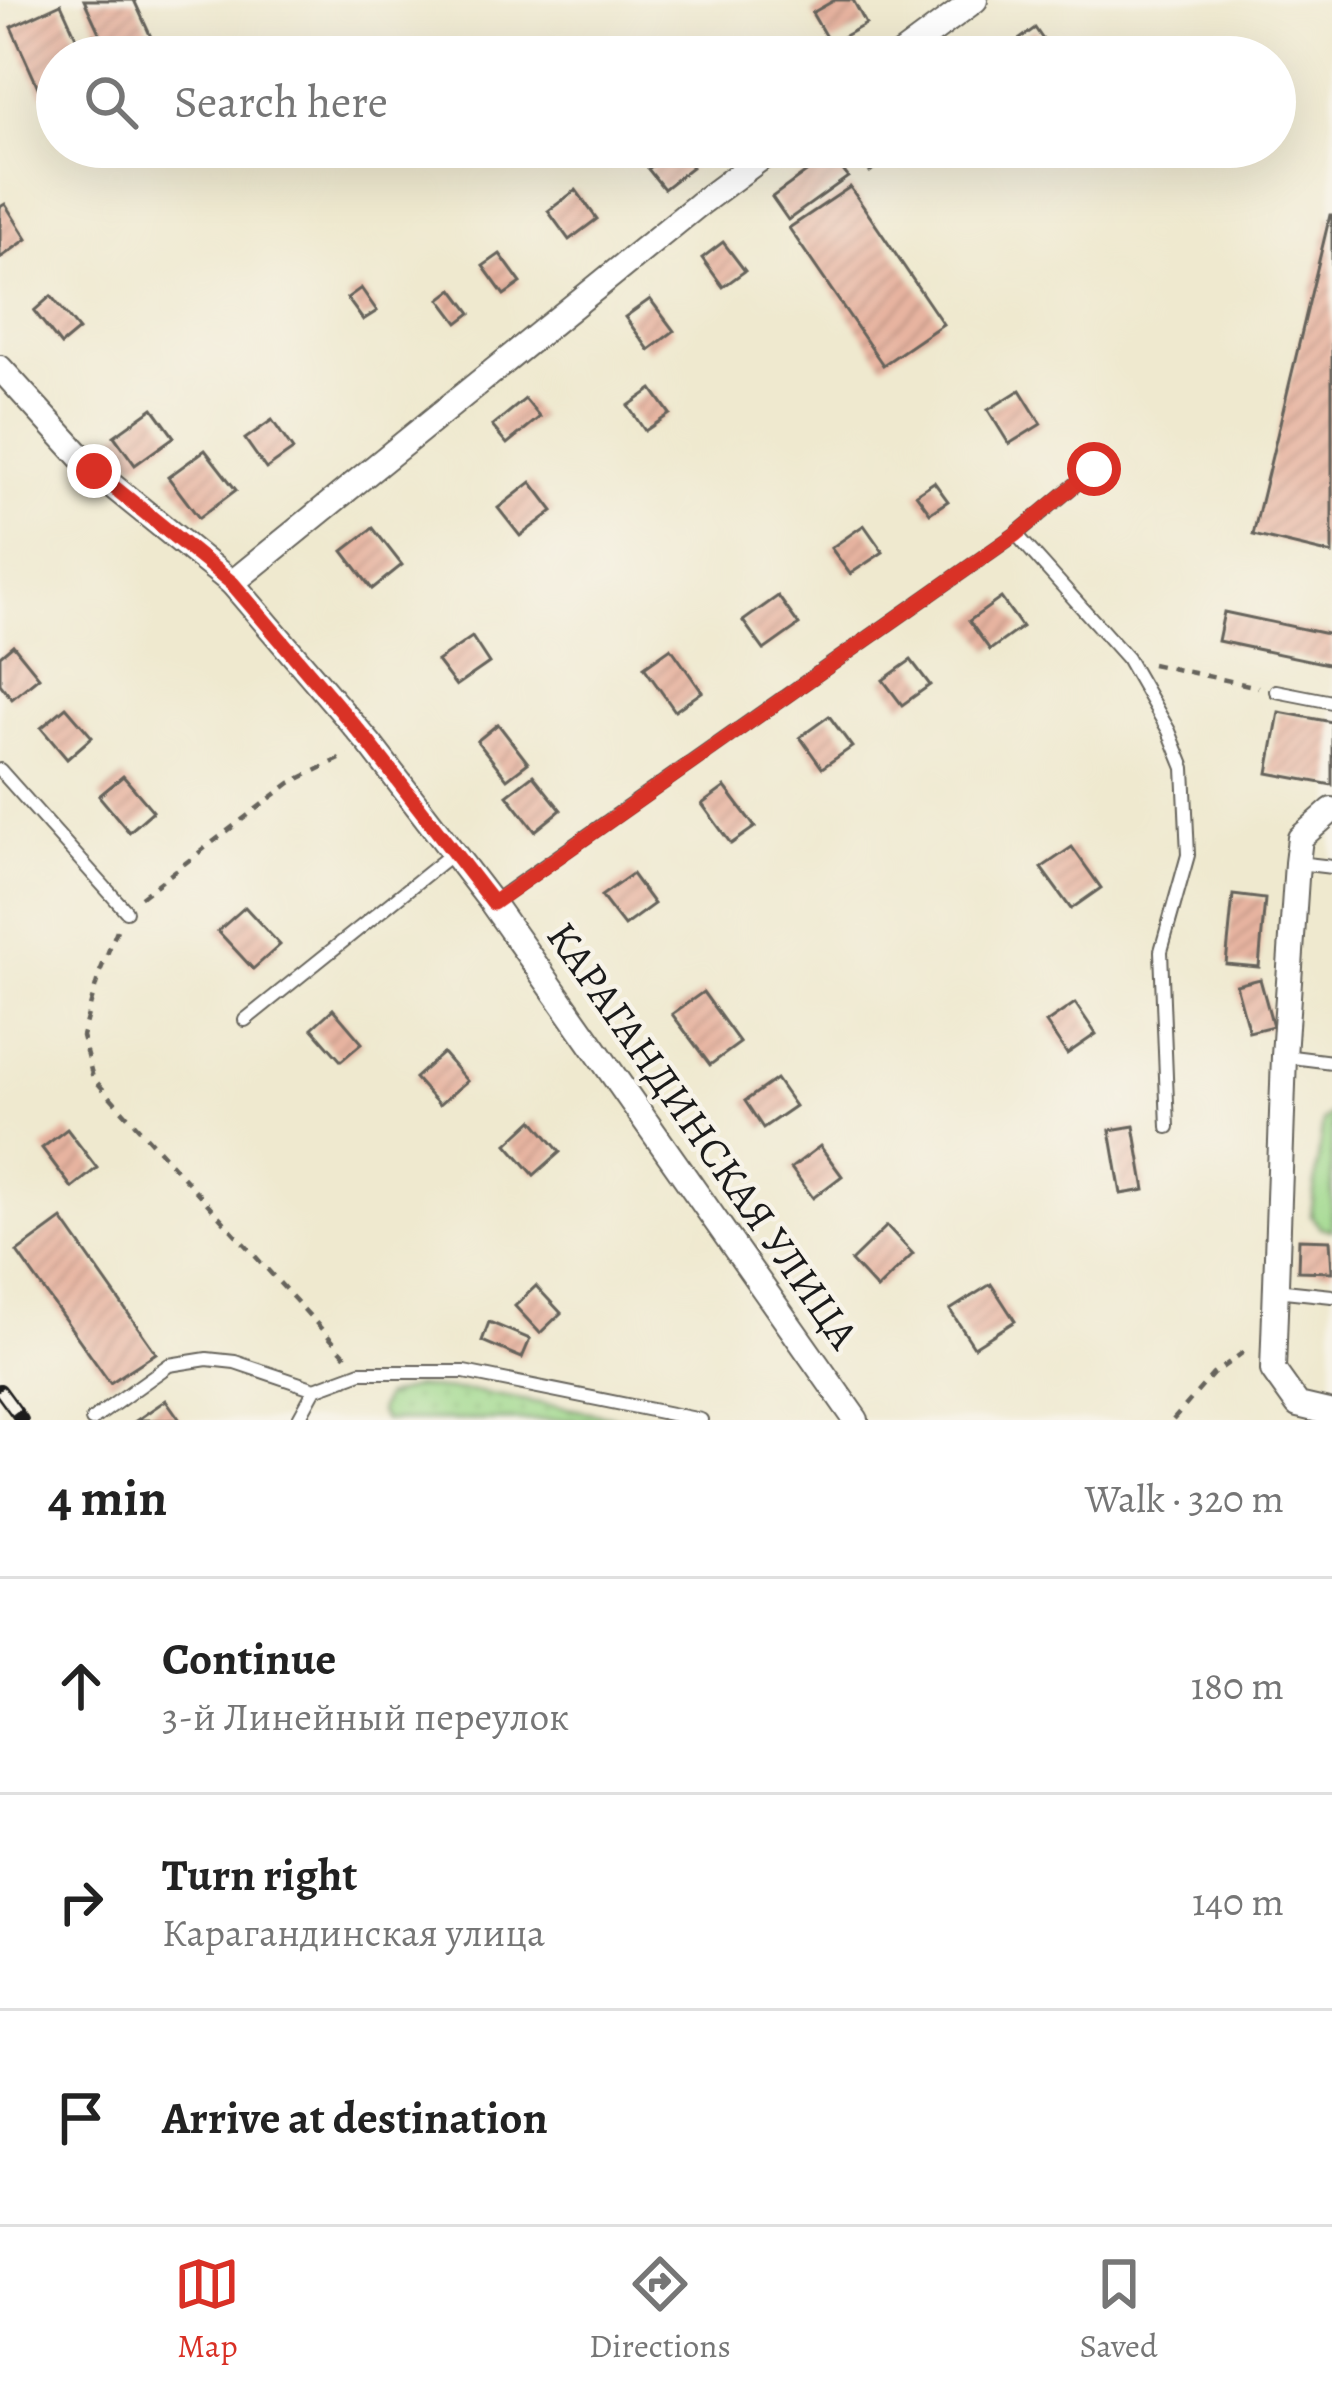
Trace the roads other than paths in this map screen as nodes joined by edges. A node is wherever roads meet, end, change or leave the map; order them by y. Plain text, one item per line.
1 (975, 0) edge
2 (926, 36) edge
3 (748, 168) edge
4 (0, 368) edge
5 (1094, 469) dead end
6 (1016, 534) junction
7 (232, 583) junction
8 (1276, 691) road end
9 (1332, 702) edge
10 (0, 770) edge
11 (1332, 810) edge
12 (453, 853) junction
13 (1297, 863) junction
14 (1332, 867) edge
15 (493, 903) junction
16 (126, 911) road end
17 (244, 1020) dead end
18 (1284, 1056) junction
19 (1332, 1062) edge
20 (1168, 1127) dead end
21 (1276, 1290) junction
22 (1332, 1296) edge
23 (315, 1389) junction
24 (1332, 1413) edge
25 (92, 1420) edge
26 (298, 1420) edge
27 (701, 1420) edge
28 (856, 1420) edge

1 - 2 street
3 - 7 street
4 - 7 street, КАРАГАНДИНСКАЯ УЛИЦА
5 - 6 lane
6 - 15 lane
6 - 20 lane
7 - 12 street, КАРАГАНДИНСКАЯ УЛИЦА
8 - 9 lane
10 - 16 lane
11 - 13 street
12 - 15 street, КАРАГАНДИНСКАЯ УЛИЦА
12 - 17 lane
13 - 14 lane
13 - 18 street
15 - 28 street, КАРАГАНДИНСКАЯ УЛИЦА
18 - 19 lane
18 - 21 street
21 - 22 lane
21 - 24 street
23 - 25 lane
23 - 26 lane
23 - 27 lane

